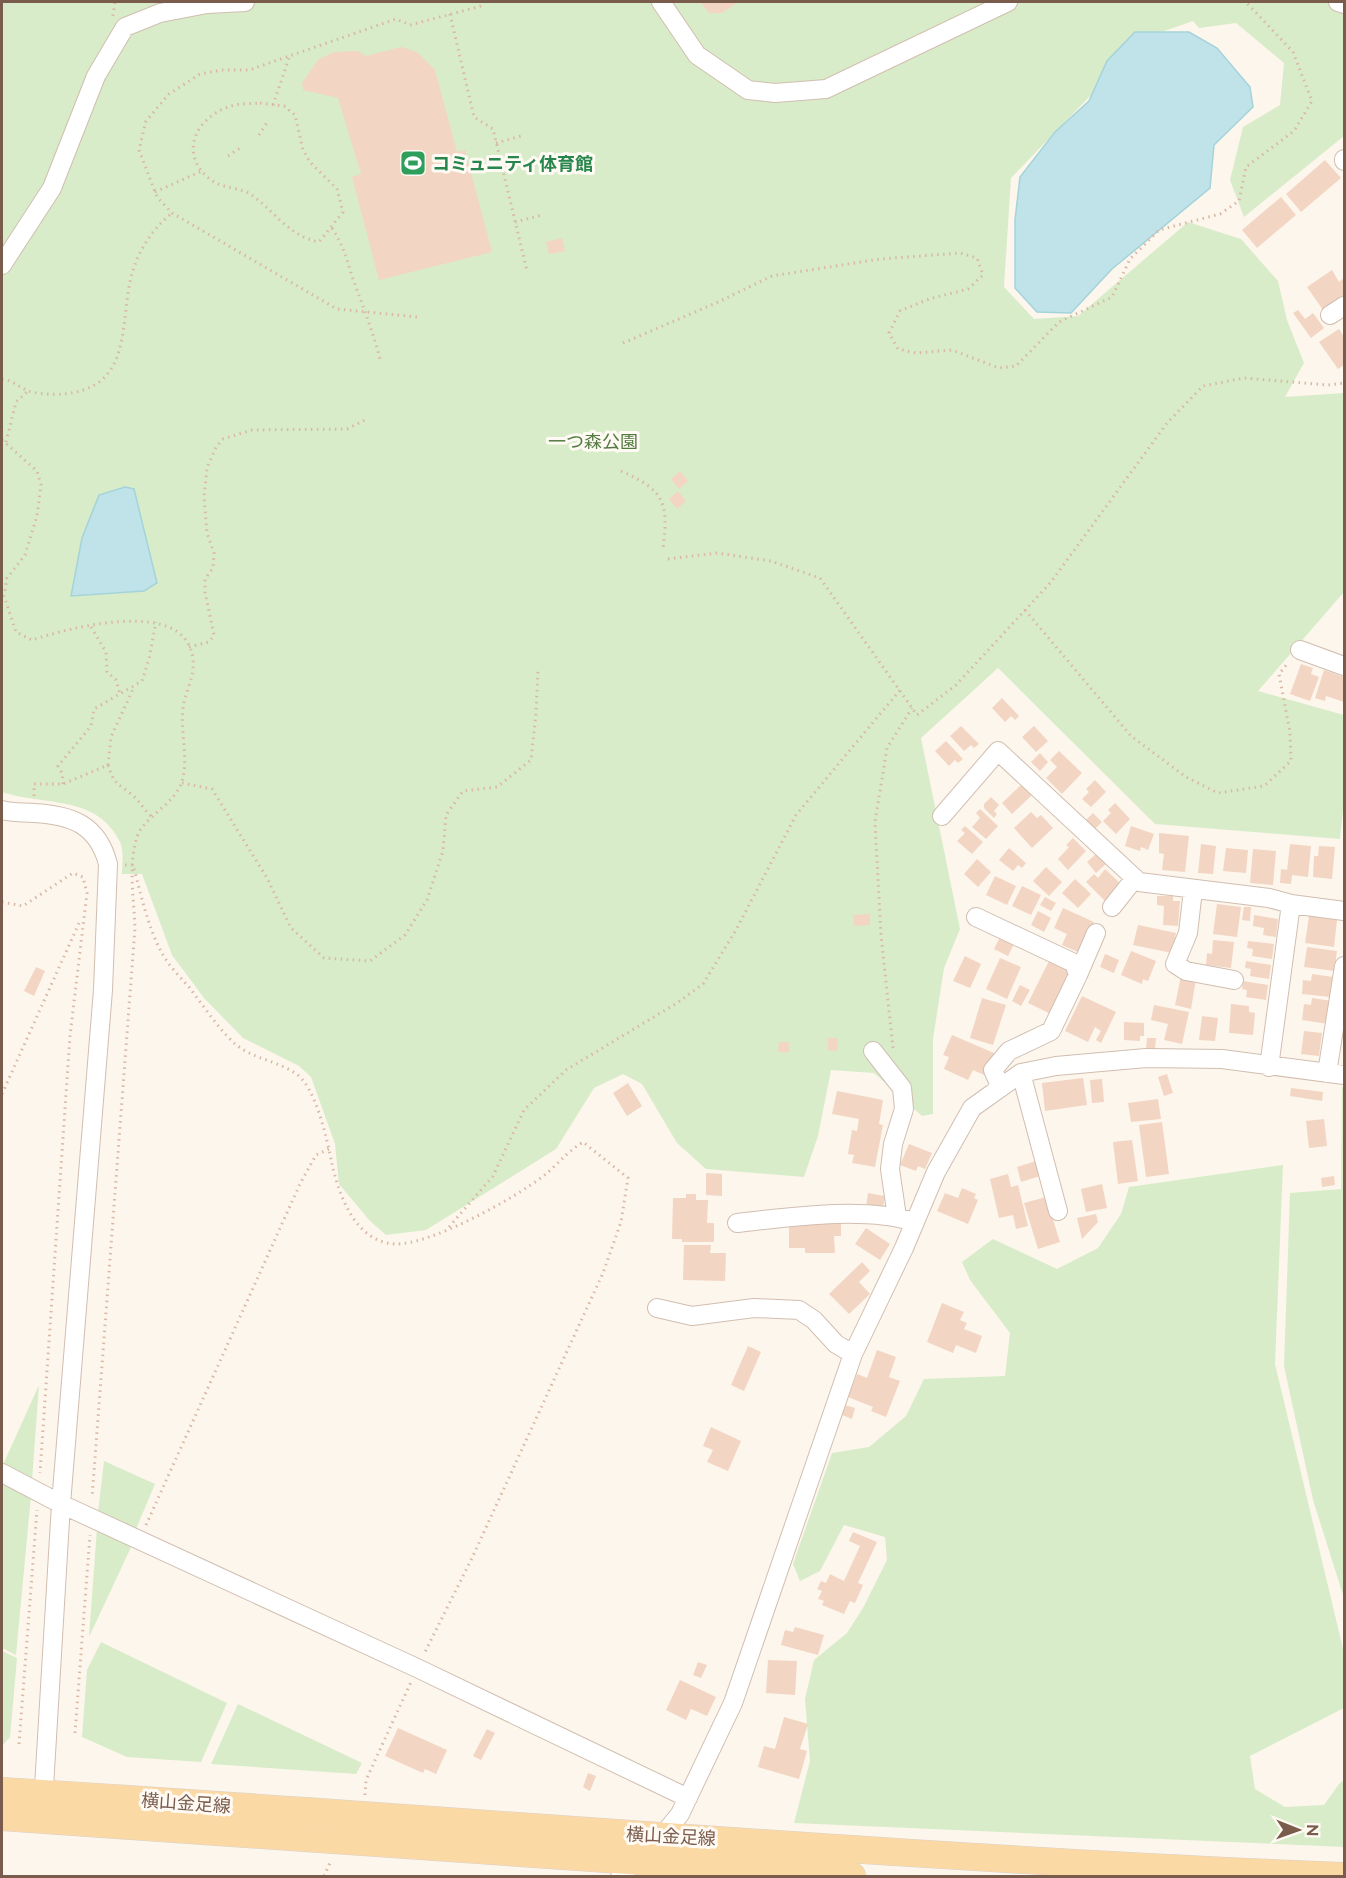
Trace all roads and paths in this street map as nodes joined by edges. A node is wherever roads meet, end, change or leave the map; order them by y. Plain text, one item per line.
1 (245, 2) edge
2 (661, 2) edge
3 (1008, 2) edge
4 (1246, 2) edge
5 (1338, 2) edge
6 (1344, 4) edge
7 (485, 5) dead end
8 (450, 14) junction
9 (289, 58) junction
10 (273, 105) junction
11 (268, 121) dead end
12 (259, 135) dead end
13 (521, 136) dead end
14 (496, 143) junction
15 (240, 148) dead end
16 (228, 156) dead end
17 (202, 171) junction
18 (155, 192) junction
19 (172, 213) junction
20 (542, 215) dead end
21 (515, 222) junction
22 (332, 227) junction
23 (2, 265) edge
24 (526, 271) dead end
25 (366, 313) junction
26 (417, 317) dead end
27 (623, 343) dead end
28 (381, 363) dead end
29 (2, 379) edge
30 (1344, 383) edge
31 (28, 391) junction
32 (367, 419) dead end
33 (4, 441) edge
34 (621, 471) dead end
35 (663, 548) dead end
36 (668, 559) dead end
37 (1025, 610) junction
38 (156, 622) junction
39 (91, 626) junction
40 (189, 646) junction
41 (1300, 650) joint
42 (1344, 666) edge
43 (538, 669) dead end
44 (134, 685) junction
45 (900, 690) junction
46 (120, 694) junction
47 (912, 708) junction
48 (108, 765) junction
49 (182, 783) junction
50 (63, 784) junction
51 (34, 795) dead end
52 (2, 810) edge
53 (152, 816) junction
54 (942, 816) dead end
55 (108, 864) junction
56 (133, 865) junction
57 (1135, 878) junction
58 (1193, 890) junction
59 (2, 902) edge
60 (1291, 904) junction
61 (1112, 906) dead end
62 (1344, 911) edge
63 (82, 916) junction
64 (976, 917) dead end
65 (1096, 933) dead end
66 (1344, 966) edge
67 (1078, 975) junction
68 (1234, 980) dead end
69 (873, 1051) dead end
70 (1269, 1067) junction
71 (1021, 1073) junction
72 (1336, 1074) edge
73 (897, 1082) junction
74 (1000, 1086) junction
75 (2, 1094) edge
76 (329, 1149) junction
77 (1058, 1211) dead end
78 (897, 1217) junction
79 (737, 1222) dead end
80 (915, 1222) junction
81 (445, 1230) junction
82 (657, 1308) dead end
83 (853, 1354) junction
84 (2, 1473) edge
85 (39, 1491) junction
86 (61, 1504) junction
87 (91, 1518) junction
88 (140, 1539) junction
89 (417, 1668) junction
90 (75, 1733) dead end
91 (19, 1744) dead end
92 (2, 1791) edge
93 (688, 1798) junction
94 (42, 1806) junction
95 (363, 1815) junction
96 (2, 1817) edge
97 (663, 1835) junction
98 (342, 1840) junction
99 (628, 1869) edge
100 (324, 1876) edge
101 (852, 1876) edge
102 (1341, 1876) edge

1 - 23 street
2 - 3 street
4 - 27 path
5 - 6 street
7 - 8 path
8 - 9 path
8 - 14 path
9 - 10 path
9 - 18 path
10 - 17 path
10 - 22 path
11 - 12 path
13 - 14 path
14 - 21 path
15 - 16 path
17 - 18 path
17 - 22 path
18 - 19 path
19 - 25 path
19 - 31 path
20 - 21 path
21 - 24 path
22 - 25 path
25 - 26 path
25 - 28 path
29 - 31 path
30 - 37 path
31 - 33 path
32 - 40 path
33 - 39 path
34 - 35 path
36 - 45 path
37 - 41 path
37 - 47 path
38 - 39 path
38 - 40 path
38 - 44 path
39 - 46 path
40 - 49 path
41 - 42 street
43 - 49 path
44 - 46 path
44 - 48 path
45 - 47 path
45 - 81 path
46 - 50 path
47 - 73 path
48 - 50 path
48 - 53 path
49 - 53 path
50 - 51 path
52 - 55 street
53 - 56 path
54 - 57 street
55 - 56 path
55 - 86 street
56 - 76 path
56 - 87 path
57 - 58 street
57 - 61 street
58 - 60 street
58 - 68 street
59 - 63 path
60 - 62 street
60 - 70 street
63 - 75 path
63 - 85 path
64 - 67 street
65 - 67 street
66 - 72 street
67 - 74 street
69 - 73 street
70 - 71 street
70 - 72 street
71 - 74 street
71 - 77 street
73 - 78 street
74 - 80 street
76 - 81 path
76 - 88 path
78 - 79 street
78 - 80 street
80 - 83 street
81 - 89 path
82 - 83 street
83 - 93 street
84 - 85 street
85 - 86 street
85 - 91 path
86 - 87 street
86 - 94 street
87 - 88 street
87 - 90 path
88 - 89 street
89 - 93 street
89 - 95 path
92 - 94 main road, 横山金足線
93 - 97 street
94 - 95 main road, 横山金足線
94 - 96 main road, 横山金足線
94 - 98 main road, 横山金足線
95 - 97 main road, 横山金足線
97 - 99 street
97 - 102 main road, 横山金足線
98 - 99 main road, 横山金足線
98 - 100 path
99 - 101 main road, 横山金足線

